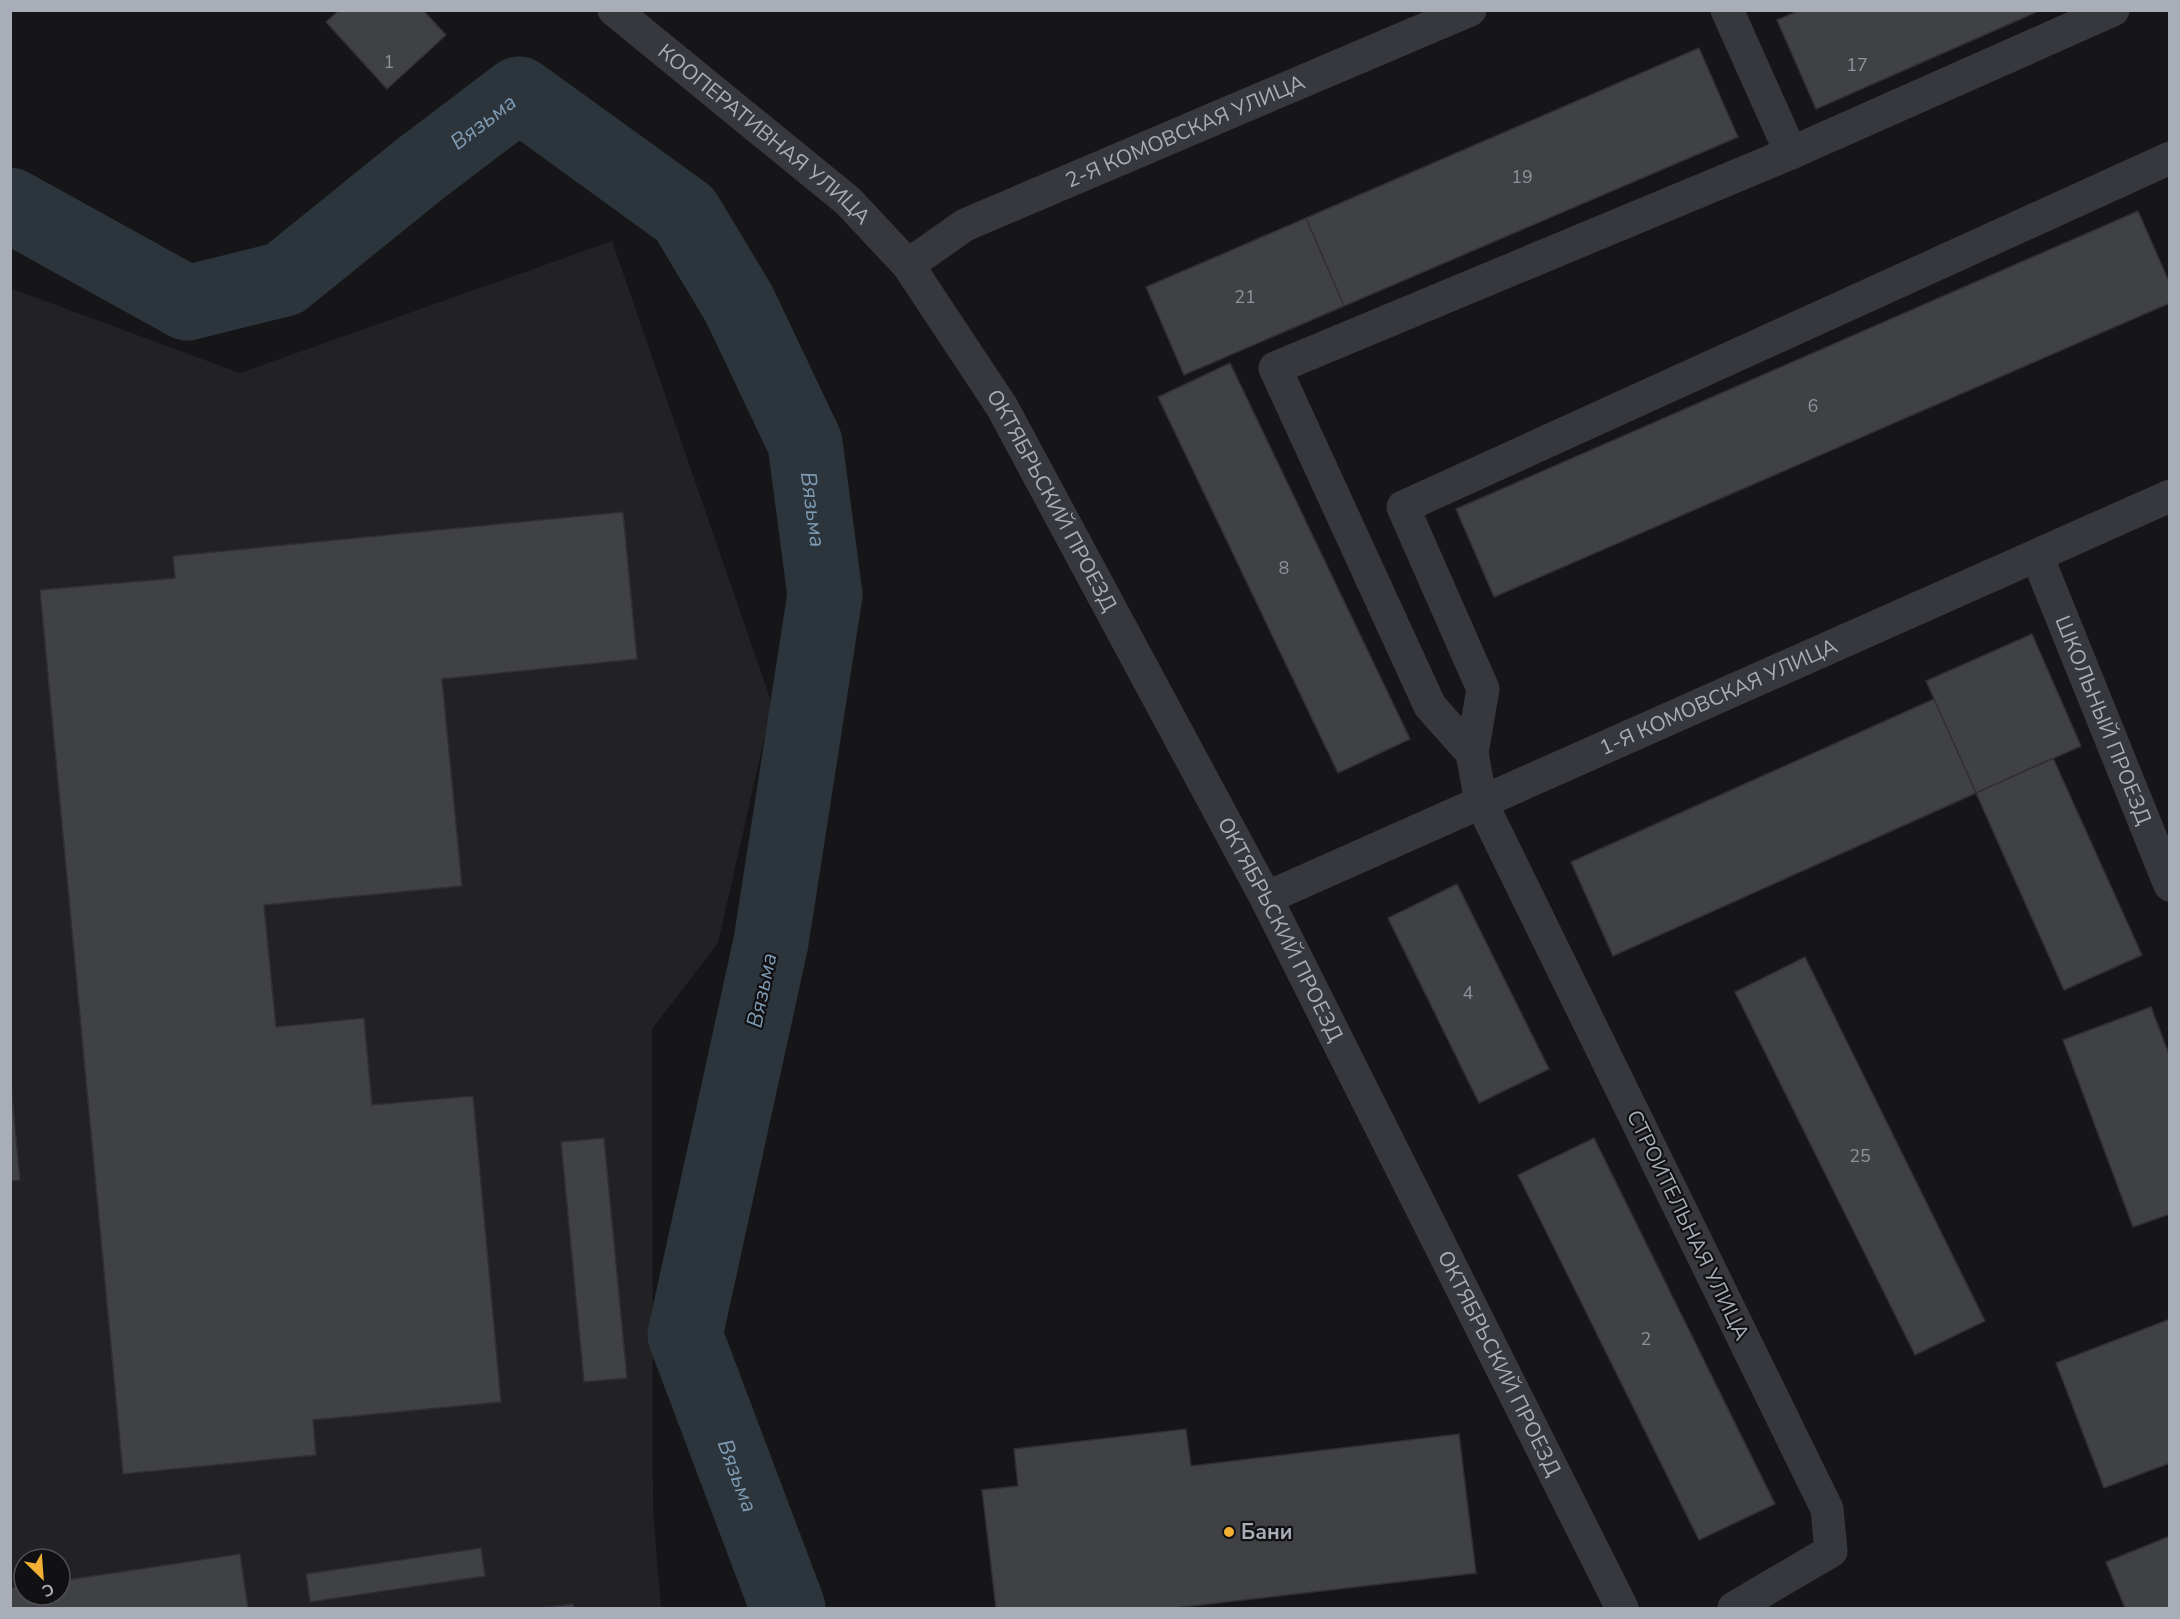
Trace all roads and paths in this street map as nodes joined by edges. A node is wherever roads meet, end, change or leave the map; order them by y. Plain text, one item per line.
1 (614, 10) edge
2 (1470, 10) edge
3 (1727, 10) edge
4 (2114, 10) edge
5 (1791, 153) junction
6 (2168, 162) edge
7 (908, 266) junction
8 (2169, 496) edge
9 (2037, 556) junction
10 (1472, 753) junction
11 (1481, 802) junction
12 (2169, 885) edge
13 (1266, 898) junction
14 (1622, 1608) edge
15 (1734, 1608) edge

1 - 7 street, КООПЕРАТИВНАЯ УЛИЦА
2 - 7 street, 2-Я КОМОВСКАЯ УЛИЦА
3 - 5 street
4 - 5 street
5 - 10 street
6 - 10 street
7 - 13 street, ОКТЯБРЬСКИЙ ПРОЕЗД
8 - 9 street, 1-Я КОМОВСКАЯ УЛИЦА
9 - 11 street, 1-Я КОМОВСКАЯ УЛИЦА
9 - 12 street, ШКОЛЬНЫЙ ПРОЕЗД
10 - 11 street
11 - 13 street, 1-Я КОМОВСКАЯ УЛИЦА
11 - 15 street, СТРОИТЕЛЬНАЯ УЛИЦА
13 - 14 street, ОКТЯБРЬСКИЙ ПРОЕЗД

